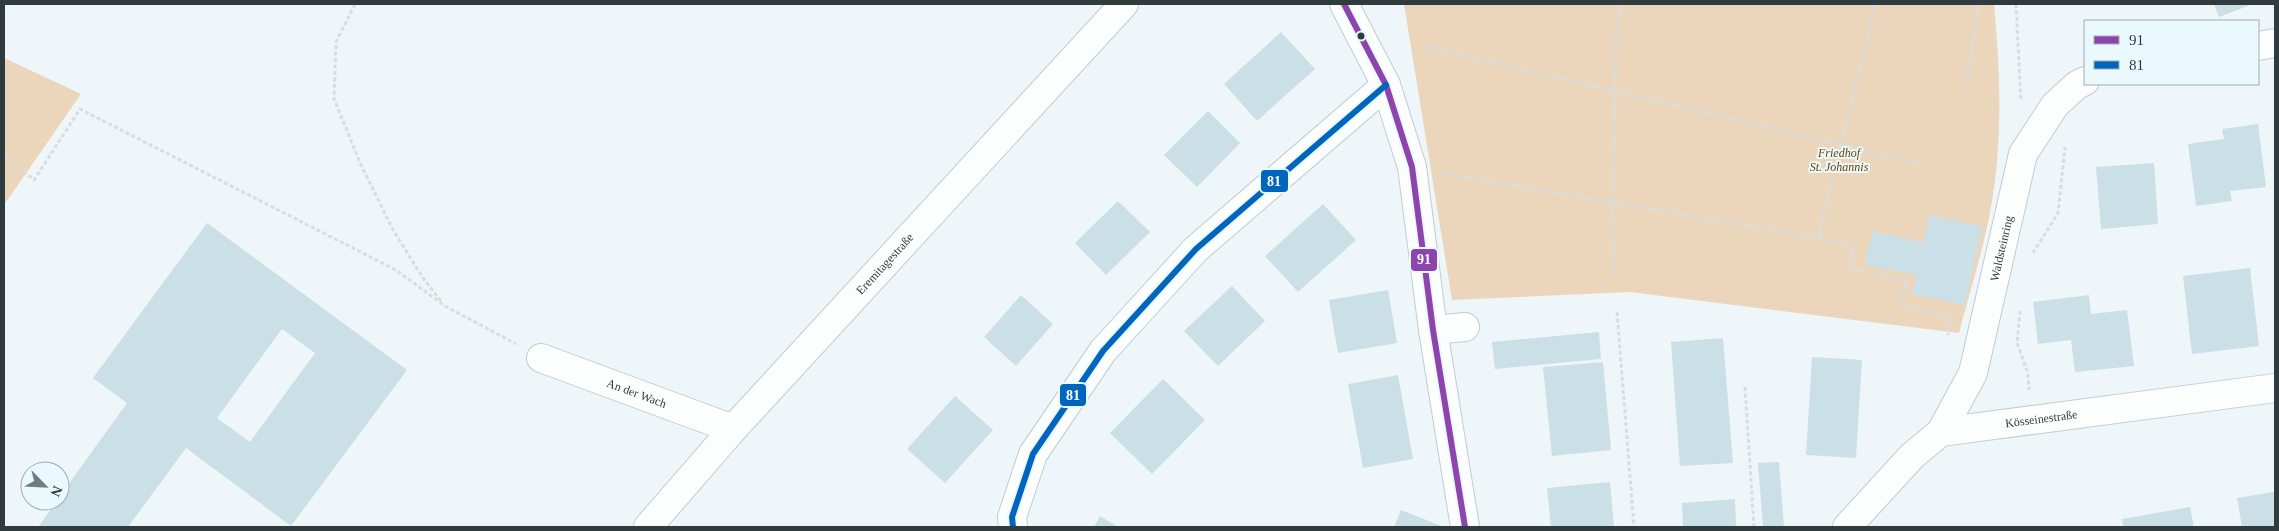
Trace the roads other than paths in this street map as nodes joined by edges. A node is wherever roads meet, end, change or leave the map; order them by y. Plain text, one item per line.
1 (1124, 4) edge
2 (1344, 4) edge
3 (2275, 43) edge
4 (2259, 46) edge
5 (2084, 82) edge
6 (1386, 85) junction
7 (1465, 327) dead end
8 (1434, 330) junction
9 (541, 358) road end
10 (2275, 388) edge
11 (733, 429) junction
12 (1941, 432) junction
13 (648, 527) edge
14 (1013, 527) edge
15 (1465, 527) edge
16 (1847, 527) edge

1 - 11 street, Eremitagestraße
2 - 6 street
3 - 4 street
5 - 12 street, Waldsteinring
6 - 8 street
6 - 14 street
7 - 8 street
8 - 15 street
9 - 11 street, An der Wach
10 - 12 street, Kösseinestraße
11 - 13 street, Eremitagestraße
12 - 16 street

